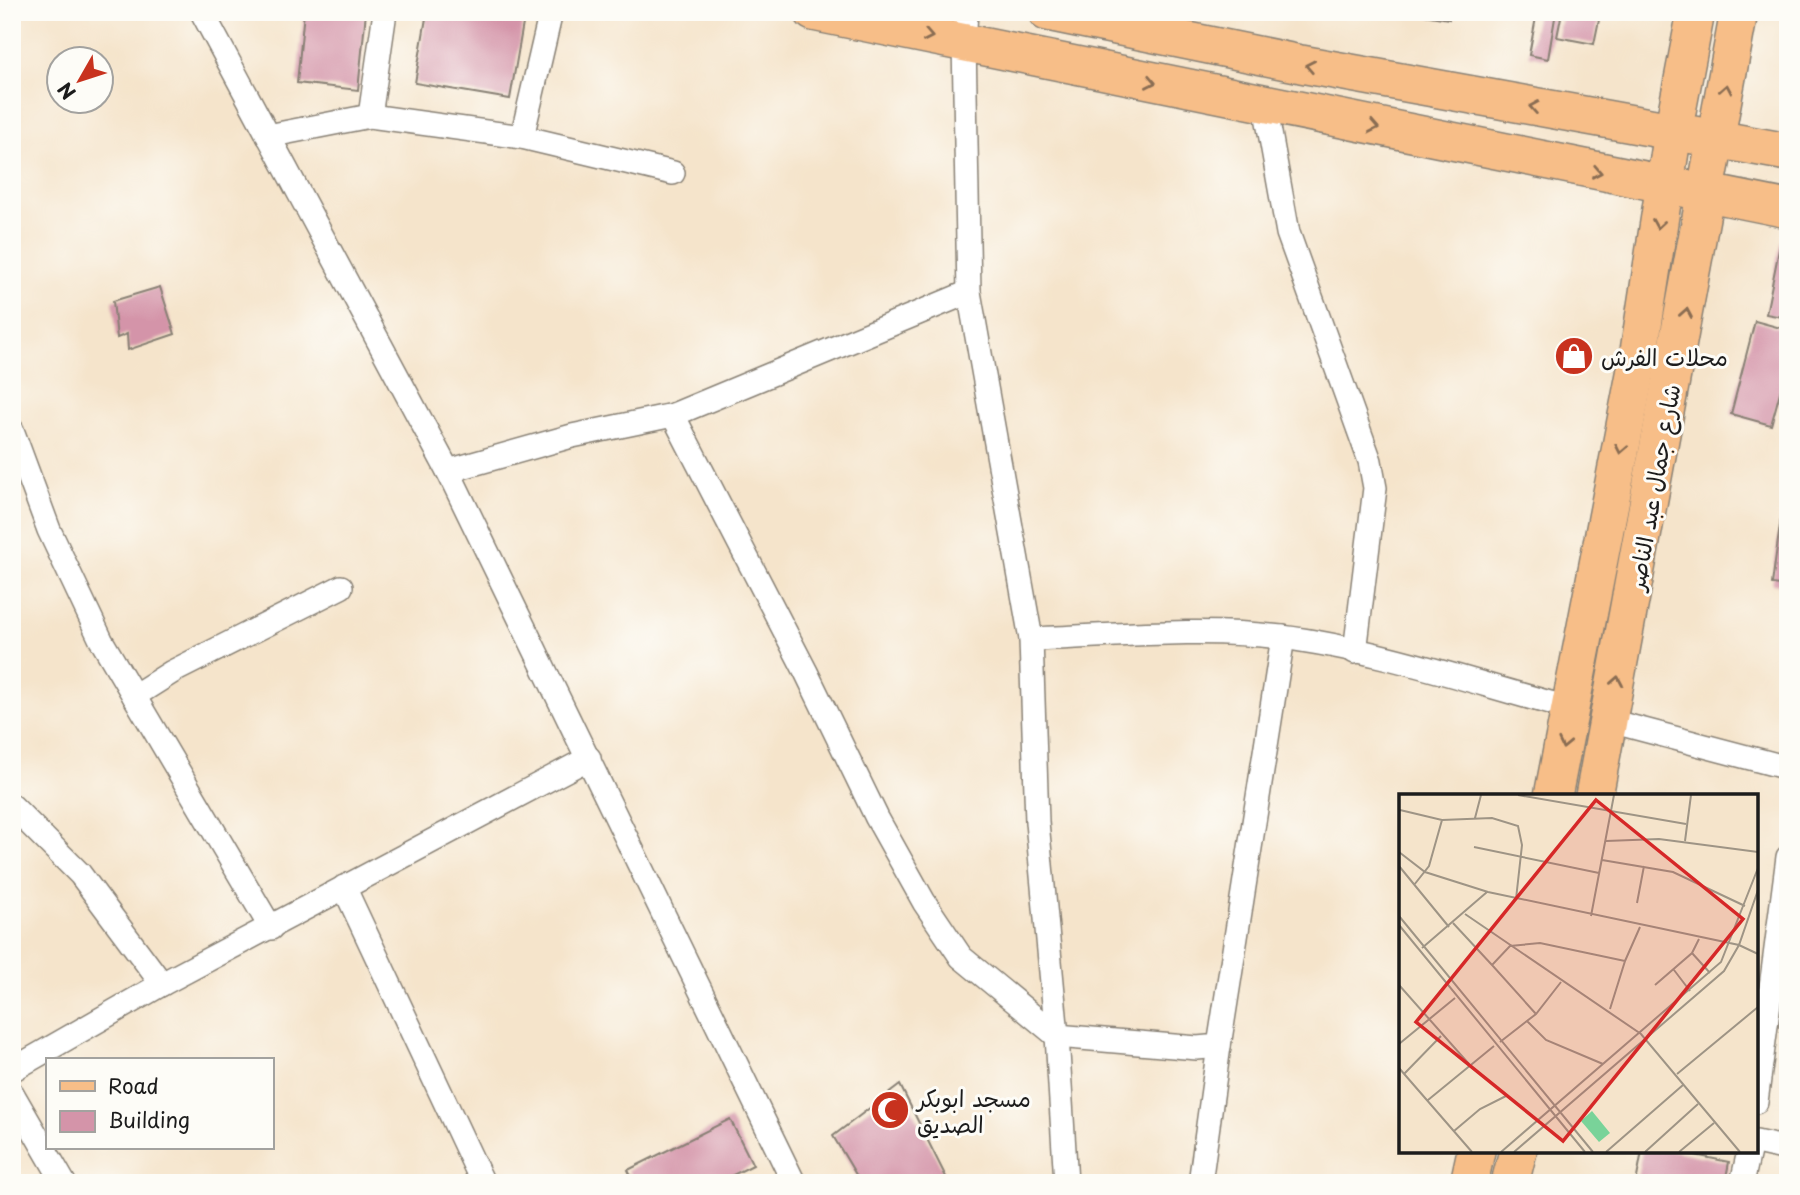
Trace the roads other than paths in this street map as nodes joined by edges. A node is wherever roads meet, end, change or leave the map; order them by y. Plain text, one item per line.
1 (202, 12) edge
2 (385, 12) edge
3 (551, 12) edge
4 (814, 12) edge
5 (1047, 12) edge
6 (1696, 12) edge
7 (1740, 12) edge
8 (965, 28) edge
9 (1265, 105) junction
10 (370, 116) junction
11 (1673, 132) junction
12 (268, 136) junction
13 (522, 137) junction
14 (1717, 141) junction
15 (1788, 152) edge
16 (673, 173) dead end
17 (1664, 185) junction
18 (1708, 194) junction
19 (1788, 209) edge
20 (969, 292) junction
21 (673, 415) junction
22 (12, 430) edge
23 (448, 471) junction
24 (341, 587) dead end
25 (1283, 637) junction
26 (1031, 639) junction
27 (1355, 652) junction
28 (134, 696) junction
29 (1572, 709) junction
30 (1610, 721) junction
31 (589, 758) junction
32 (1788, 768) edge
33 (1553, 794) edge
34 (1594, 794) edge
35 (12, 806) edge
36 (1788, 857) edge
37 (344, 887) junction
38 (271, 928) junction
39 (162, 984) junction
40 (1778, 1017) edge
41 (1056, 1036) junction
42 (1219, 1046) junction
43 (12, 1070) edge
44 (12, 1093) edge
45 (1758, 1094) edge
46 (1758, 1142) edge
47 (1788, 1149) edge
48 (1476, 1153) edge
49 (1518, 1153) edge
50 (1749, 1153) edge
51 (64, 1183) edge
52 (483, 1183) edge
53 (794, 1183) edge
54 (1066, 1183) edge
55 (1200, 1183) edge
56 (1469, 1183) edge
57 (1510, 1183) edge
58 (1742, 1183) edge

1 - 12 street
2 - 10 street
3 - 13 street
4 -> 8 main road
11 -> 5 main road
6 - 11 main road, شارع جمال عبد الناصر
14 -> 7 main road, شارع جمال عبد الناصر
8 -> 9 main road
8 - 20 street
9 -> 17 main road
9 - 27 street
10 - 12 street
10 - 13 street
11 - 14 main road
11 - 17 main road, شارع جمال عبد الناصر
12 - 23 street
13 - 16 street
14 - 15 main road
14 - 18 main road, شارع جمال عبد الناصر
17 - 18 main road
17 -> 29 main road, شارع جمال عبد الناصر
18 - 19 main road
30 -> 18 main road, شارع جمال عبد الناصر
20 - 21 street
20 - 26 street
21 - 23 street
21 - 41 street
22 - 28 street
23 - 31 street
24 - 28 street
25 - 26 street
25 - 27 street
25 - 42 street
26 - 41 street
27 - 29 street
28 - 38 street
29 -> 33 main road, شارع جمال عبد الناصر
30 - 32 street
30 - 34 main road, شارع جمال عبد الناصر
31 - 37 street
31 - 53 street
35 - 39 street
36 - 40 street
37 - 38 street
37 - 52 street
38 - 39 street
39 - 43 street
40 - 45 street
41 - 42 street
41 - 54 street
42 - 55 street
44 - 51 street
46 - 47 street
48 - 56 main road
49 - 57 main road
50 - 58 street

